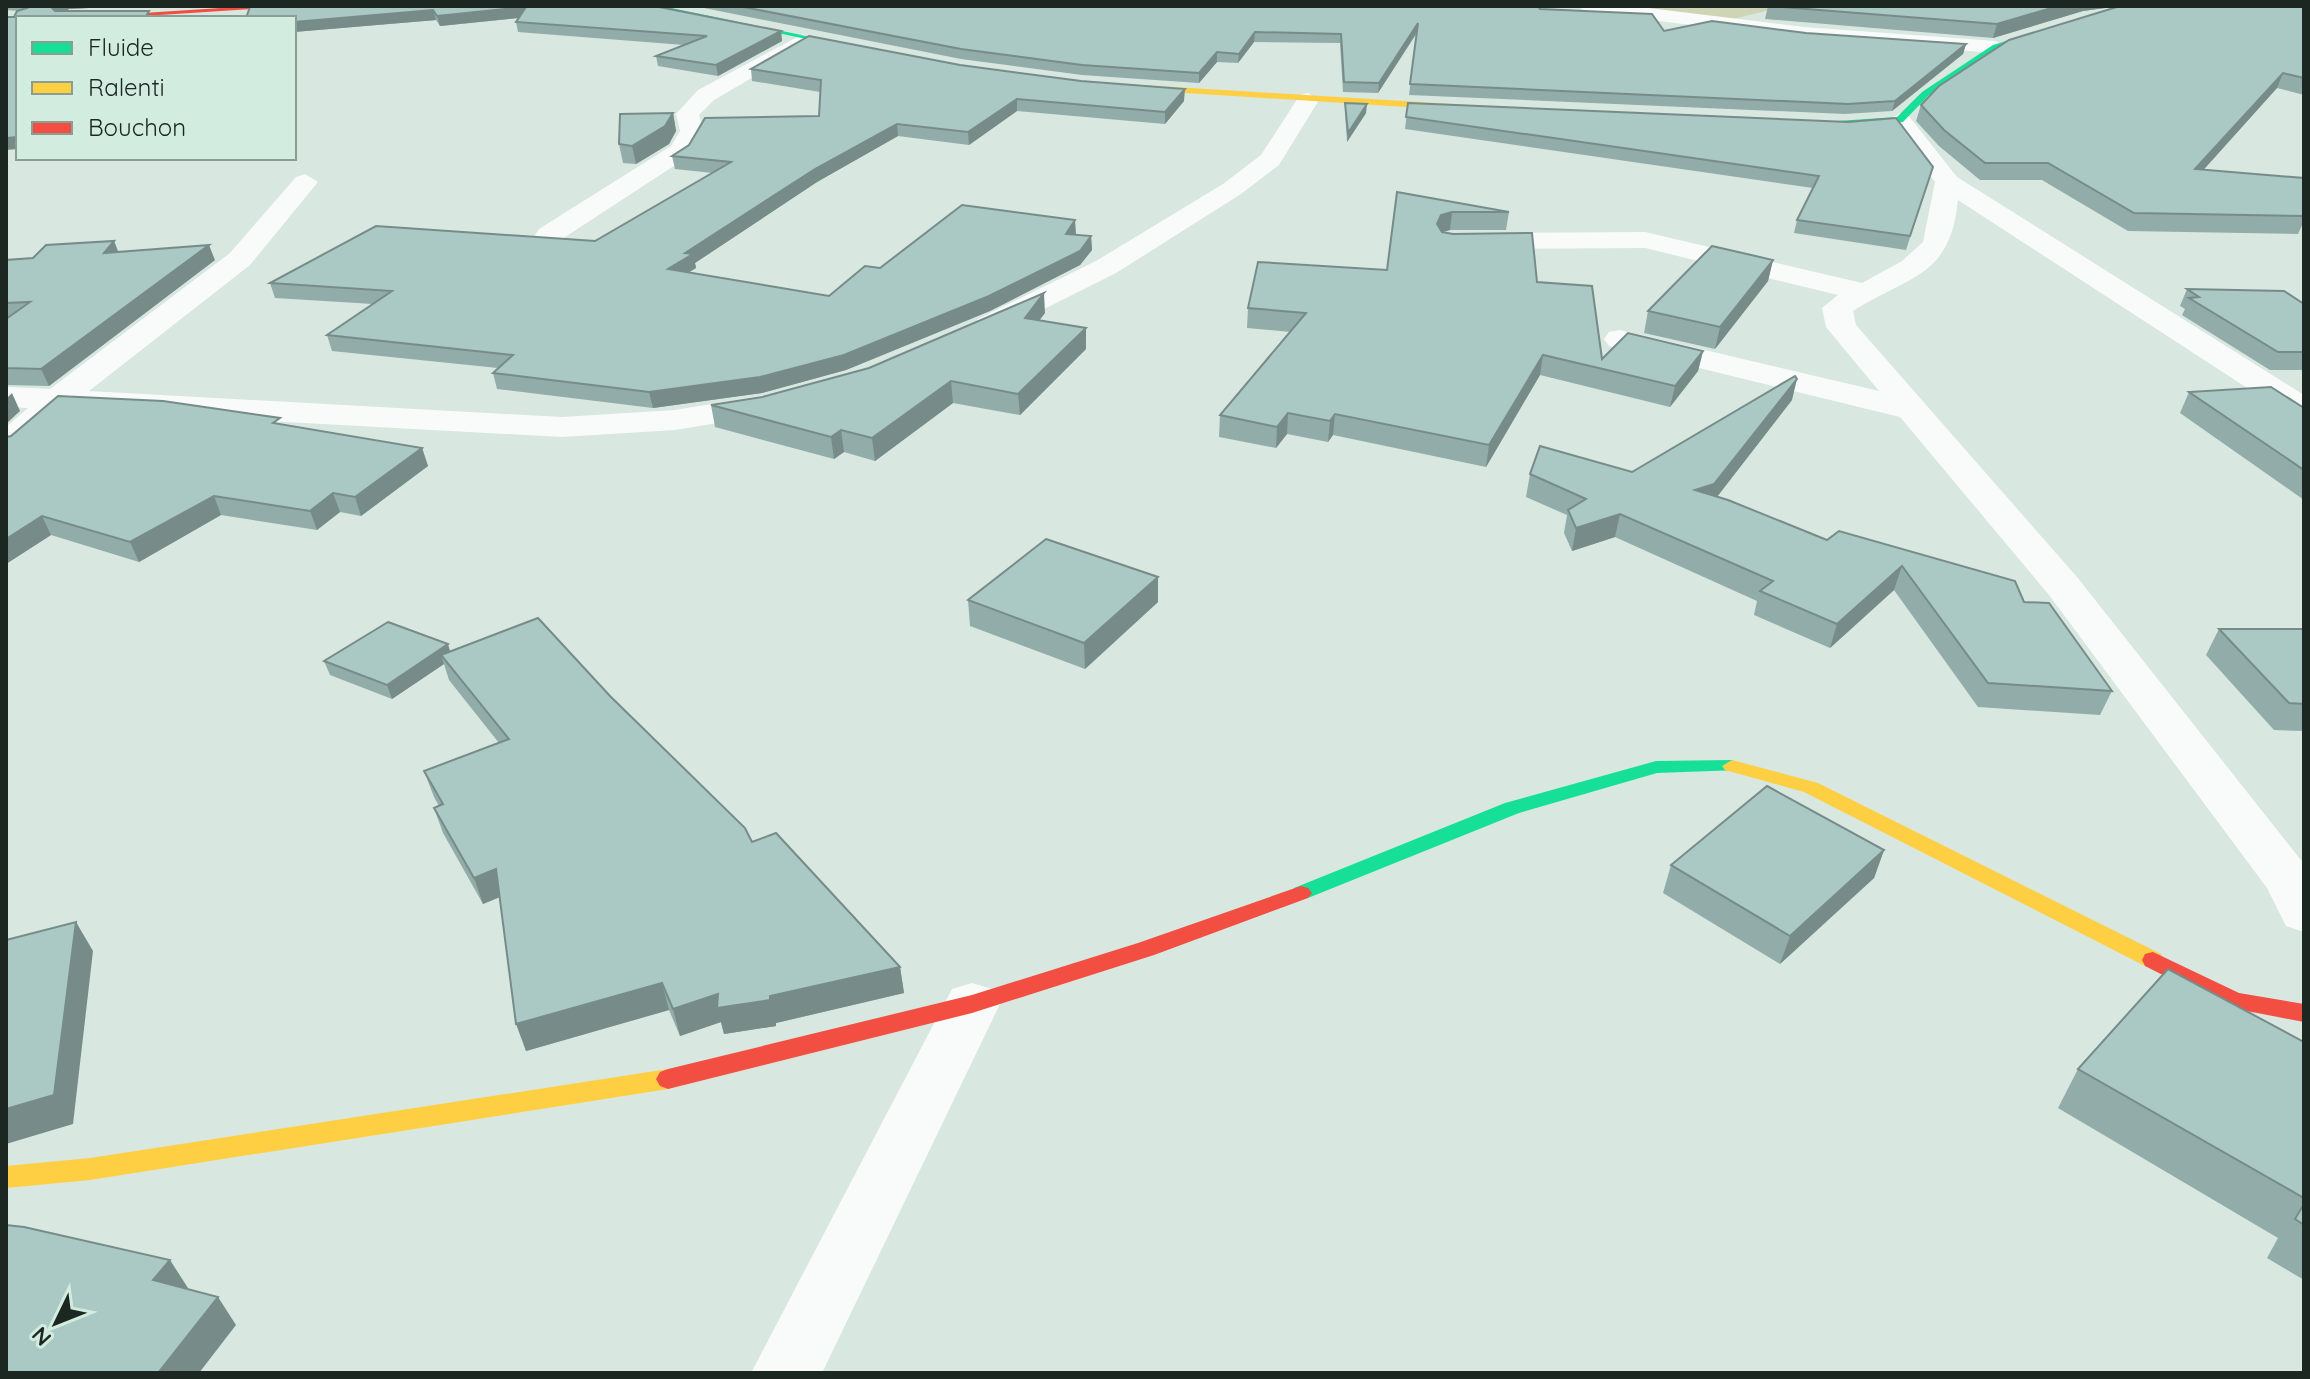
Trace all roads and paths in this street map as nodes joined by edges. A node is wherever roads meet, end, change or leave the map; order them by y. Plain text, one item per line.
1 (295, 6) edge
2 (651, 6) edge
3 (1586, 6) edge
4 (2129, 6) edge
5 (162, 16) edge
6 (806, 38) junction
7 (1996, 47) junction
8 (883, 53) edge
9 (1112, 86) edge
10 (1308, 100) junction
11 (1492, 109) edge
12 (1900, 120) junction
13 (1813, 123) edge
14 (305, 182) dead end
15 (1948, 182) junction
16 (549, 235) edge
17 (1451, 241) edge
18 (1860, 291) junction
19 (961, 337) edge
20 (1620, 339) edge
21 (805, 395) edge
22 (6, 397) edge
23 (57, 400) junction
24 (1910, 409) junction
25 (2304, 410) edge
26 (6, 445) edge
27 (2304, 913) edge
28 (972, 1004) junction
29 (2304, 1013) edge
30 (6, 1177) edge
31 (786, 1373) edge

1 - 5 street
2 - 6 street
3 - 7 street
4 - 7 street
6 - 8 street
6 - 16 street
7 - 12 street
9 - 10 street
10 - 11 street
10 - 19 street
12 - 13 street
12 - 15 street
14 - 23 street
15 - 18 street
15 - 25 street
17 - 18 street
18 - 24 street
20 - 24 street
21 - 23 street
22 - 23 street
23 - 26 street
24 - 27 street
28 - 29 street
28 - 30 street
28 - 31 street

